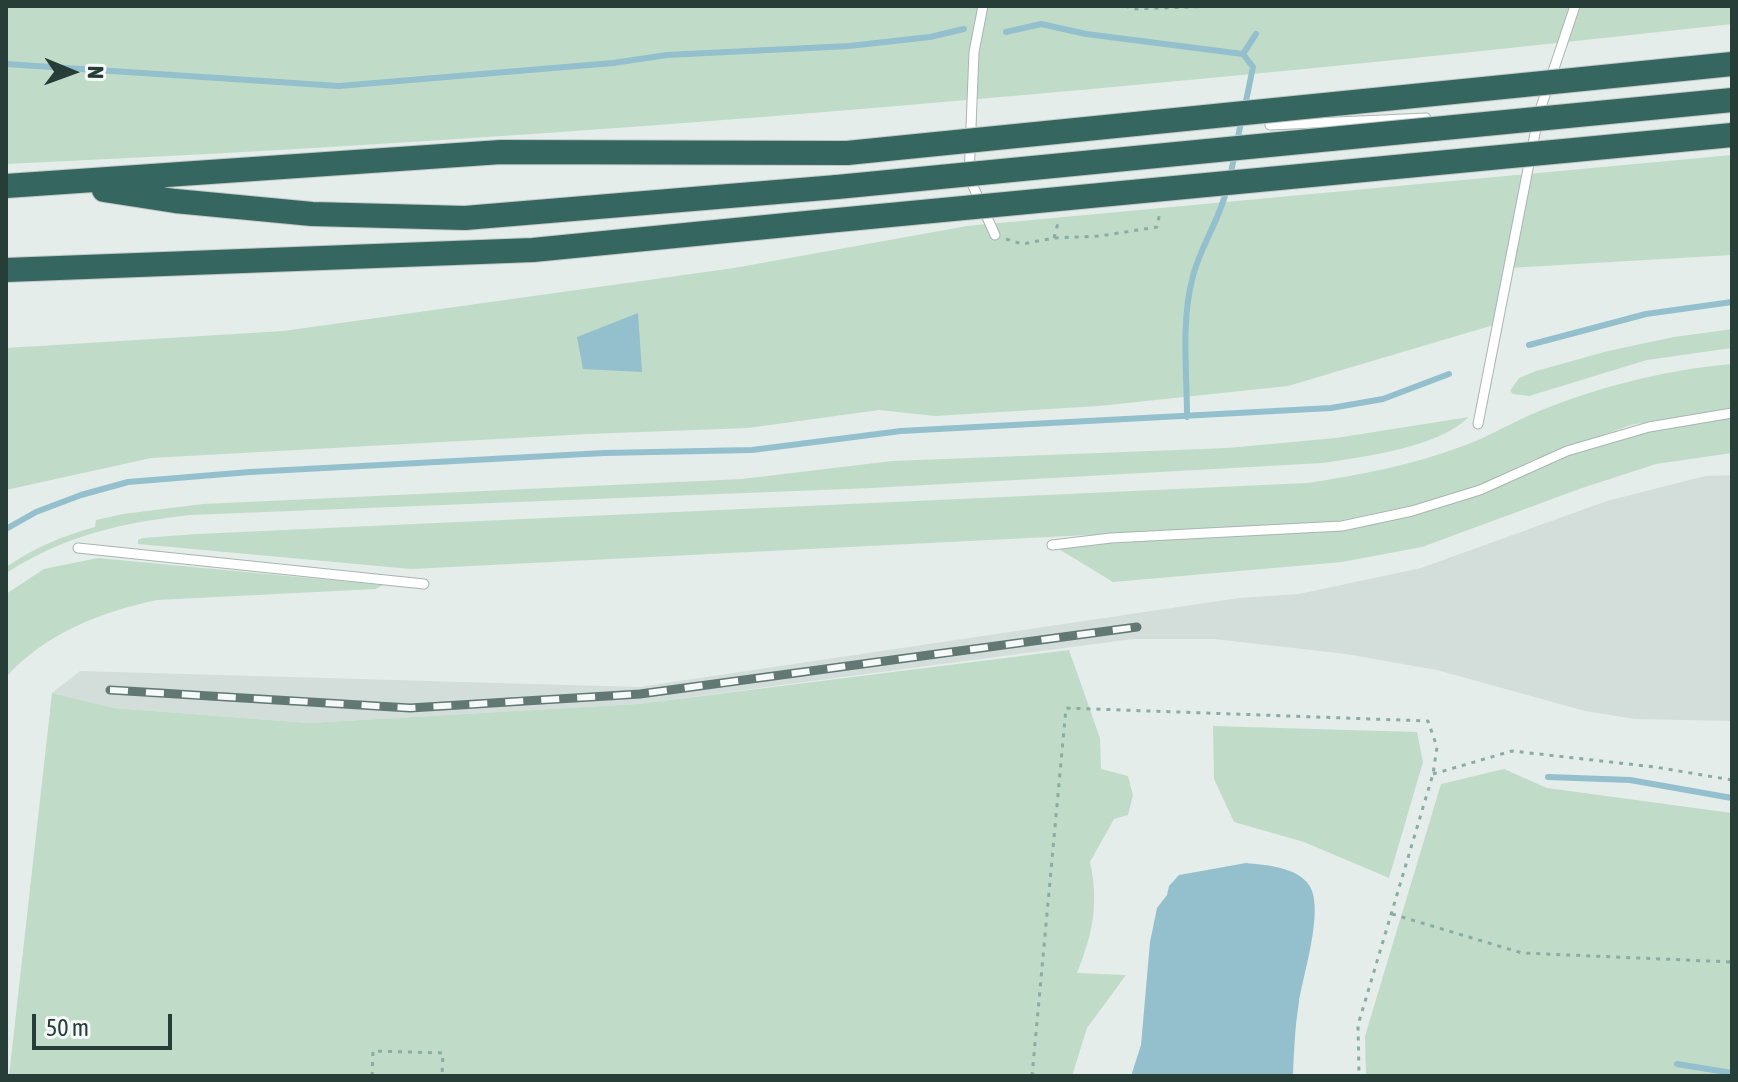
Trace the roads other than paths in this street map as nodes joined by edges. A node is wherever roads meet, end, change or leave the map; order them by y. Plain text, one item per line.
1 (983, 6) edge
2 (1575, 6) edge
3 (1732, 64) edge
4 (1732, 92) edge
5 (1732, 100) edge
6 (1539, 113) junction
7 (1270, 125) dead end
8 (1732, 135) edge
9 (55, 183) junction
10 (6, 186) edge
11 (995, 235) dead end
12 (6, 270) edge
13 (1732, 413) edge
14 (1478, 424) dead end
15 (1052, 545) dead end
16 (78, 548) dead end
17 (424, 584) dead end

1 - 11 lane
2 - 6 lane
3 - 9 highway, bridge
4 - 6 lane
5 - 9 highway, bridge
6 - 7 lane
6 - 14 lane
8 - 12 highway, bridge
9 - 10 highway
13 - 15 lane
16 - 17 lane

